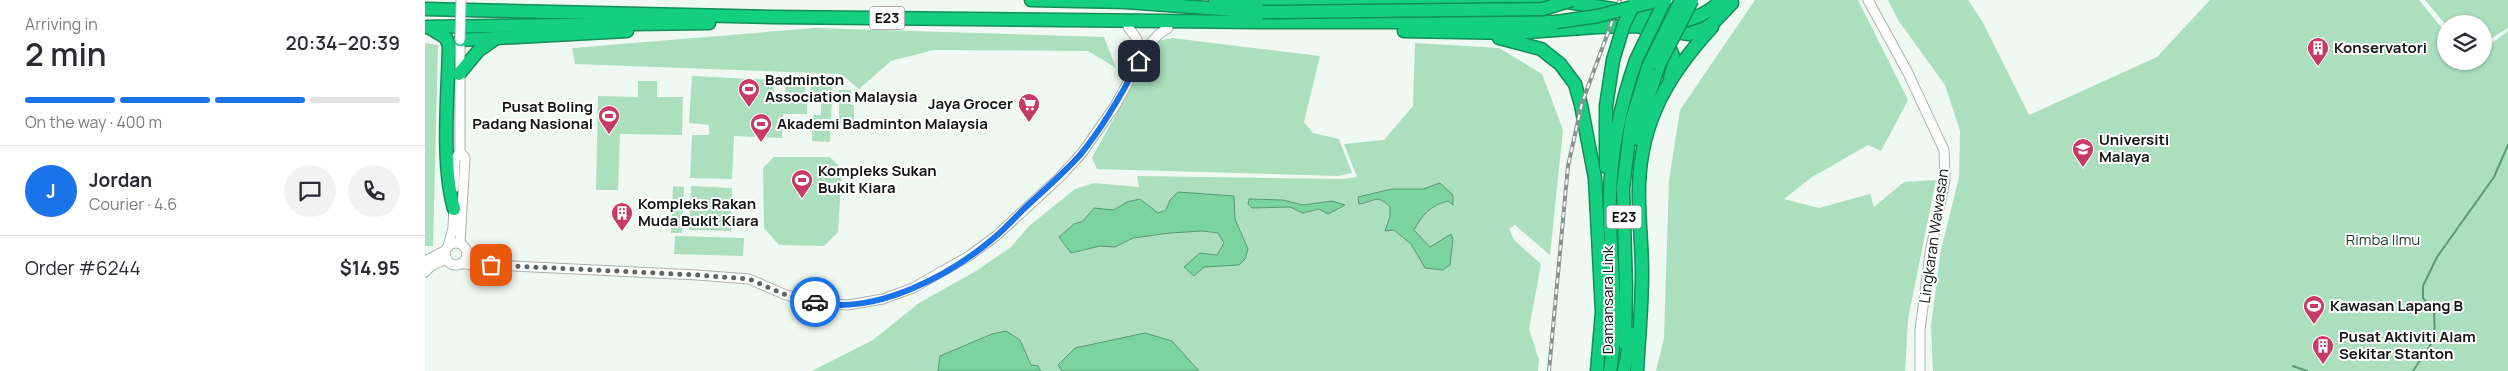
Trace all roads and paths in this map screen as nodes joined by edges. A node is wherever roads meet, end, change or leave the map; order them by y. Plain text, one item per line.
1 (461, 0) edge
2 (1031, 0) edge
3 (1215, 0) edge
4 (1567, 0) edge
5 (1637, 0) edge
6 (1659, 0) edge
7 (1665, 0) edge
8 (1681, 0) edge
9 (1692, 0) edge
10 (1868, 0) edge
11 (1131, 1) edge
12 (1531, 1) edge
13 (1729, 1) edge
14 (425, 9) edge
15 (773, 16) junction
16 (1261, 17) junction
17 (1096, 20) junction
18 (674, 24) junction
19 (427, 27) edge
20 (1128, 27) junction
21 (1168, 28) junction
22 (1659, 31) junction
23 (1557, 32) junction
24 (1476, 33) junction
25 (495, 39) junction
26 (460, 40) junction
27 (1139, 61) junction
28 (1654, 66) junction
29 (459, 74) junction
30 (1670, 78) junction
31 (460, 152) junction
32 (1609, 195) junction
33 (453, 209) junction
34 (460, 243) junction
35 (447, 252) junction
36 (467, 255) junction
37 (425, 261) edge
38 (461, 263) junction
39 (491, 265) junction
40 (1635, 269) junction
41 (425, 272) edge
42 (1641, 309) junction
43 (1597, 371) edge
44 (1610, 371) edge
45 (1624, 371) edge
46 (1637, 371) edge
47 (1920, 371) edge

1 - 26 street, bridge
2 - 11 highway, E23
3 - 12 highway
4 - 12 highway
4 - 16 highway, E23, bridge
4 - 22 highway
4 - 23 highway
5 - 13 highway
5 - 32 highway, bridge
6 - 16 highway, E23, bridge
7 - 32 highway, Damansara Link / E23, bridge
8 - 28 highway, Damansara Link / E23, bridge
9 - 28 highway, bridge
10 - 47 street, Lingkaran Wawasan
11 - 16 highway, E23
13 - 22 highway
13 - 30 highway
14 - 15 highway, E23
15 - 17 highway, E23
15 - 18 highway
16 - 17 highway, E23
17 - 20 highway
18 - 19 highway
18 - 25 highway
19 - 33 highway
20 - 21 highway
20 - 27 street
21 - 24 highway
21 - 27 street
22 - 23 highway
22 - 30 highway
23 - 24 highway
24 - 43 highway
25 - 26 highway
25 - 29 highway
26 - 29 street
27 - 39 street
28 - 40 highway
28 - 45 highway, Damansara Link / E23
29 - 31 street
30 - 42 highway
31 - 33 street
31 - 34 street
32 - 44 highway, Damansara Link / E23
33 - 35 street
34 - 35 street
34 - 36 street
35 - 37 street
35 - 38 street
35 - 41 street
36 - 38 street
36 - 39 street
38 - 39 street
40 - 42 highway
40 - 45 highway
42 - 46 highway

